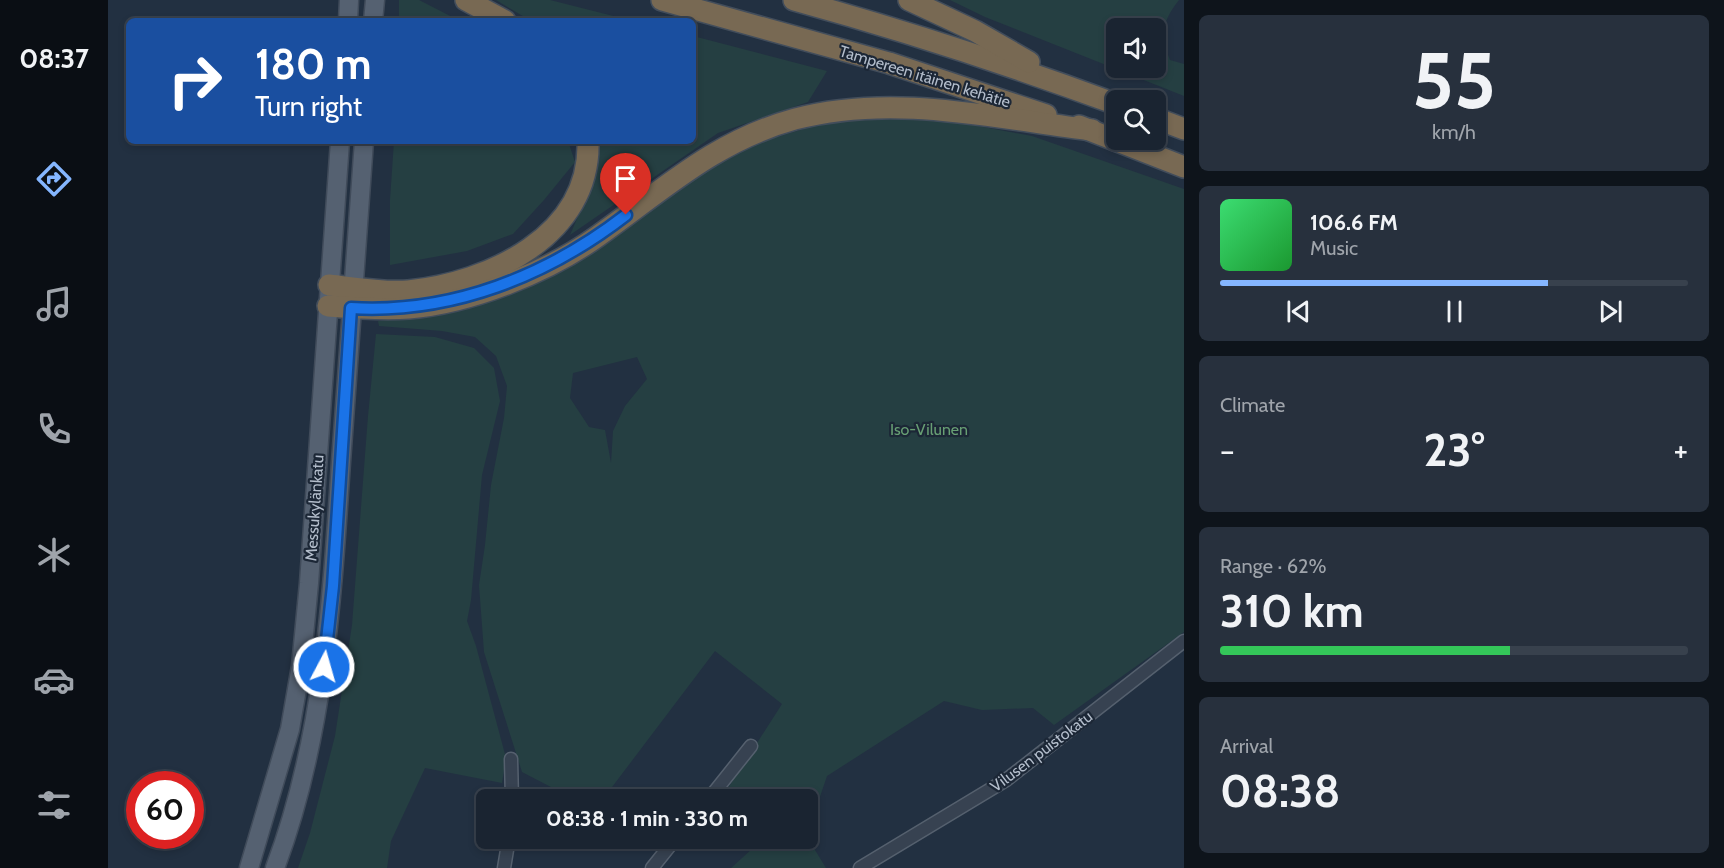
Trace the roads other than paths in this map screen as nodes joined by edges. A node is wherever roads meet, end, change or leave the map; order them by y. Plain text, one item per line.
1 (466, 0) edge
2 (662, 0) edge
3 (794, 0) edge
4 (909, 0) edge
5 (500, 18) edge
6 (1074, 88) junction
7 (1106, 100) edge
8 (1166, 122) edge
9 (1184, 129) edge
10 (1092, 130) junction
11 (340, 144) edge
12 (364, 144) edge
13 (588, 144) edge
14 (1184, 167) edge
15 (328, 295) junction
16 (352, 298) junction
17 (1184, 641) edge
18 (751, 747) dead end
19 (511, 759) dead end
20 (512, 789) edge
21 (717, 789) edge
22 (507, 849) edge
23 (667, 849) edge
24 (249, 868) edge
25 (275, 868) edge
26 (504, 868) edge
27 (652, 868) edge
28 (860, 868) edge

1 - 5 highway
2 - 10 highway, Tampereen itäinen kehätie
3 - 6 highway
4 - 6 highway
6 - 7 highway
8 - 9 highway
10 - 14 highway, Tampereen itäinen kehätie
10 - 16 highway
11 - 15 main road, Messukylänkatu
12 - 16 main road, Messukylänkatu
13 - 16 highway
15 - 16 highway
15 - 24 main road, Messukylänkatu
16 - 25 main road, Messukylänkatu
17 - 28 street, Vilusen puistokatu
18 - 21 street
19 - 20 street
22 - 26 street
23 - 27 street

